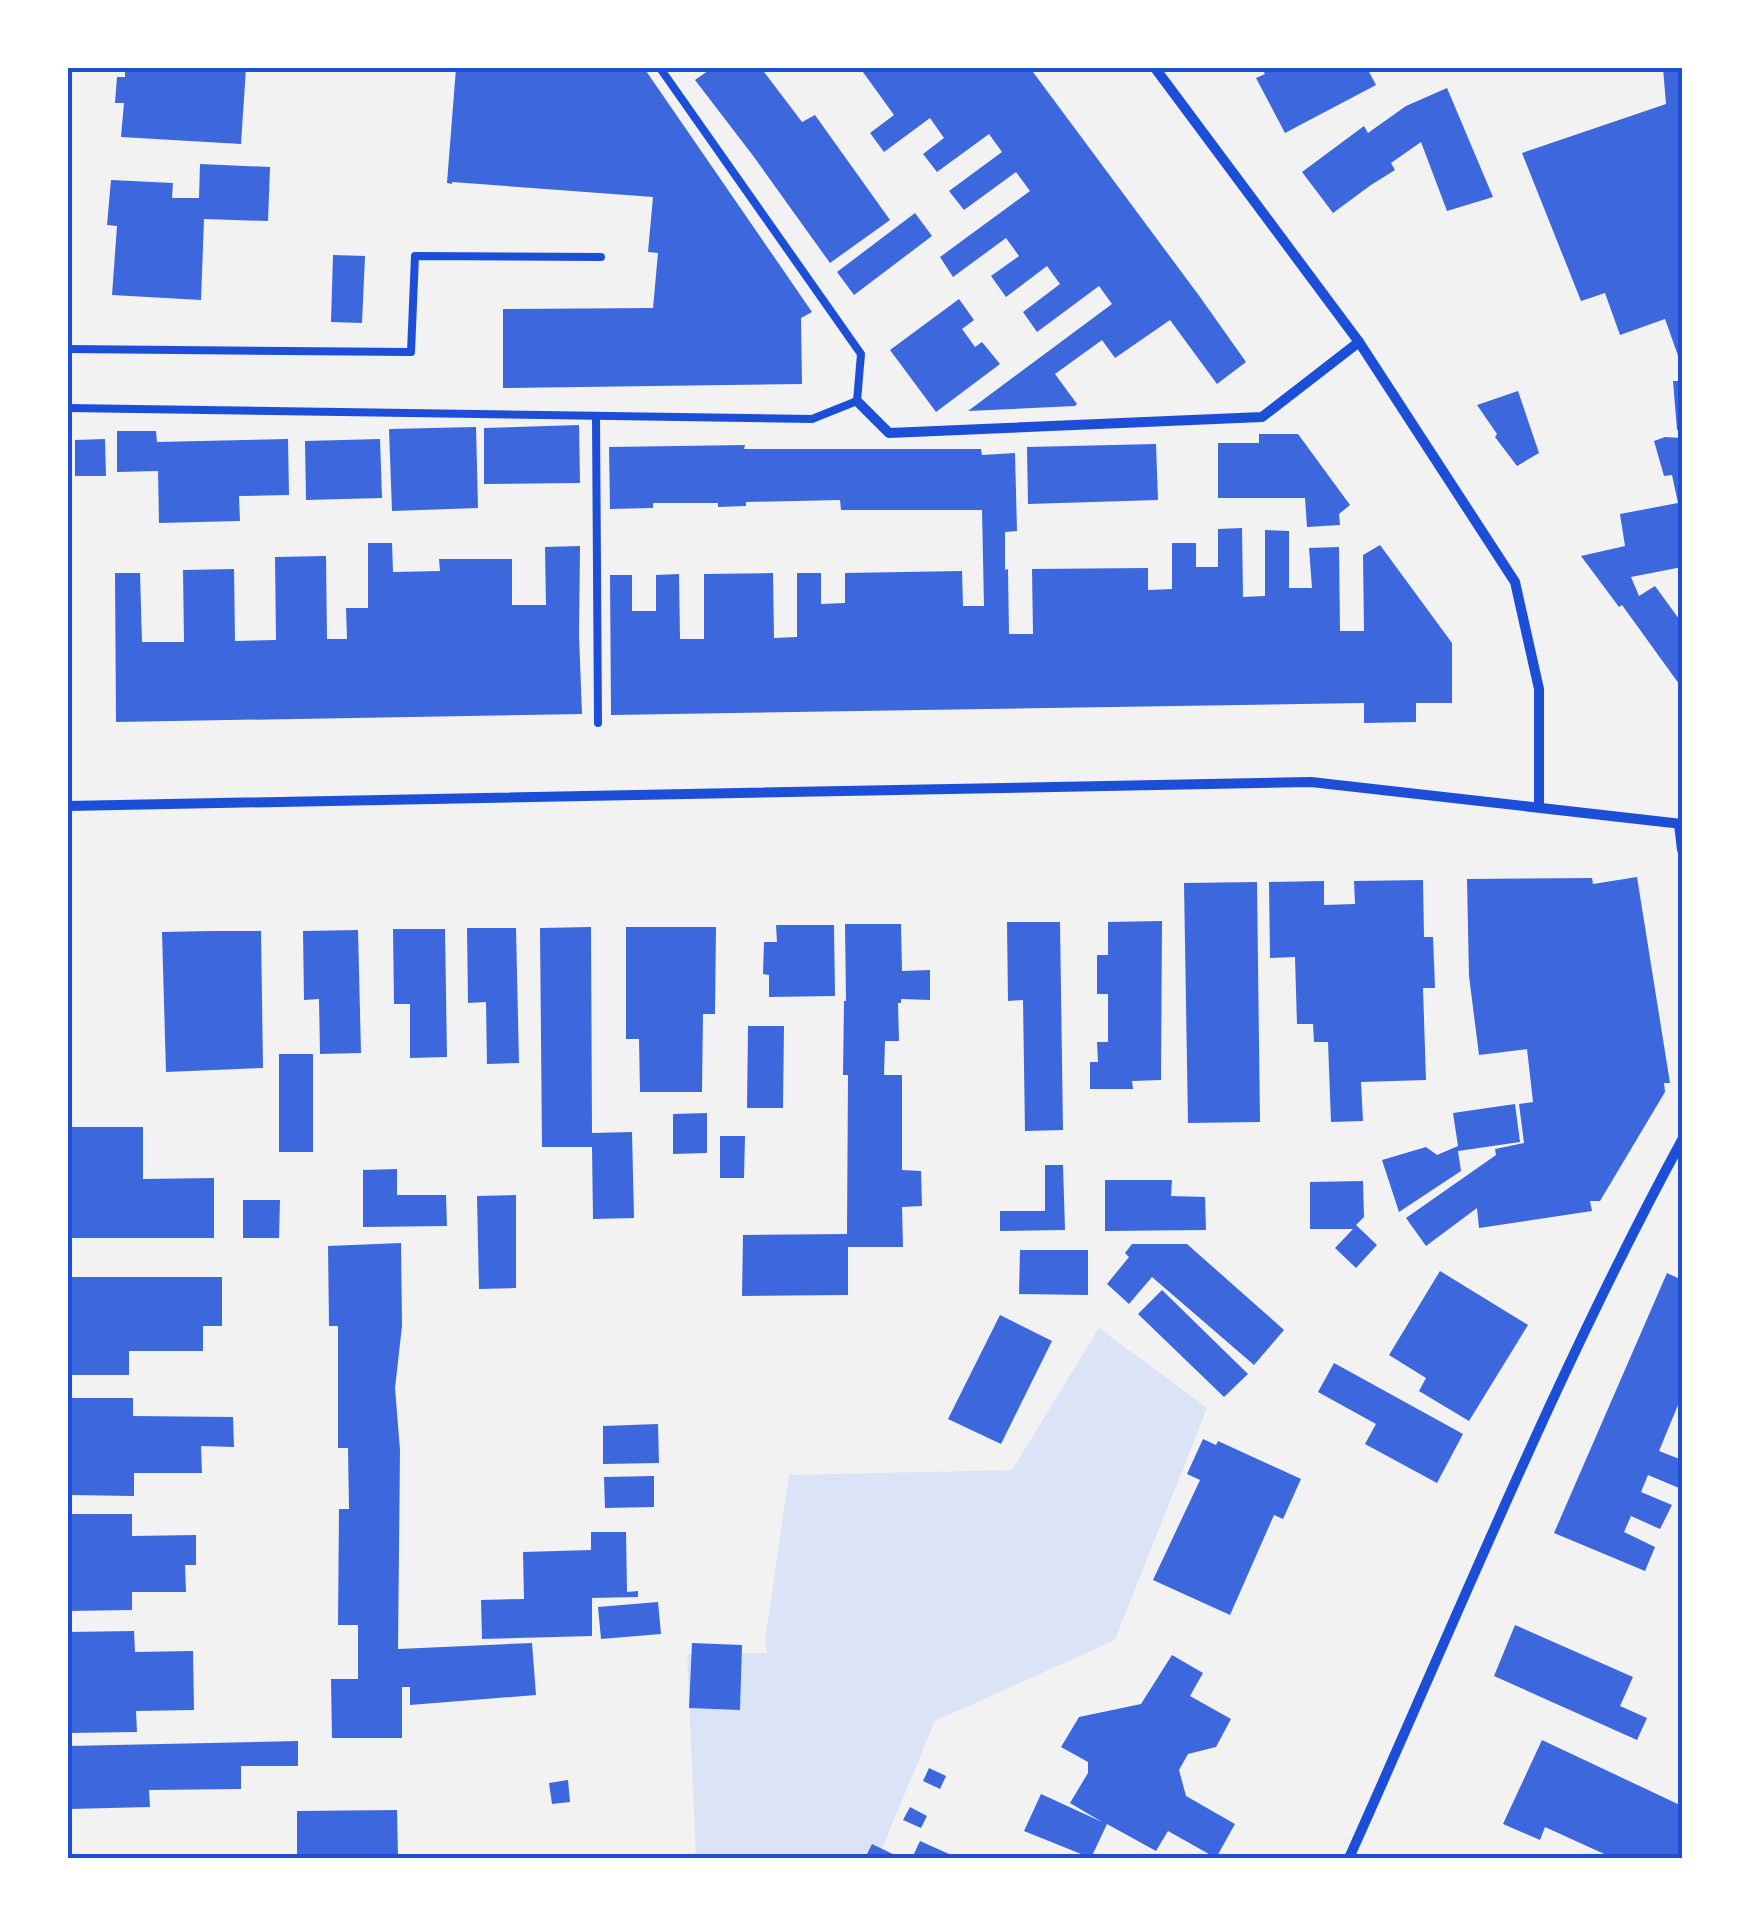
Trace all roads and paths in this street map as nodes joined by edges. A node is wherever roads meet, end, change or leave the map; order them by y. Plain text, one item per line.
1 (662, 68) edge
2 (1156, 68) edge
3 (601, 257) dead end
4 (1359, 342) junction
5 (68, 349) edge
6 (856, 401) junction
7 (68, 408) edge
8 (596, 416) junction
9 (598, 724) dead end
10 (68, 806) edge
11 (1539, 807) junction
12 (1681, 824) edge
13 (1682, 850) edge
14 (1682, 1140) edge
15 (1349, 1858) edge

1 - 6 lane
2 - 4 street
3 - 5 lane
4 - 6 street
4 - 11 street
6 - 8 lane
7 - 8 lane
8 - 9 lane
10 - 11 street
11 - 12 street
12 - 13 street
14 - 15 street

